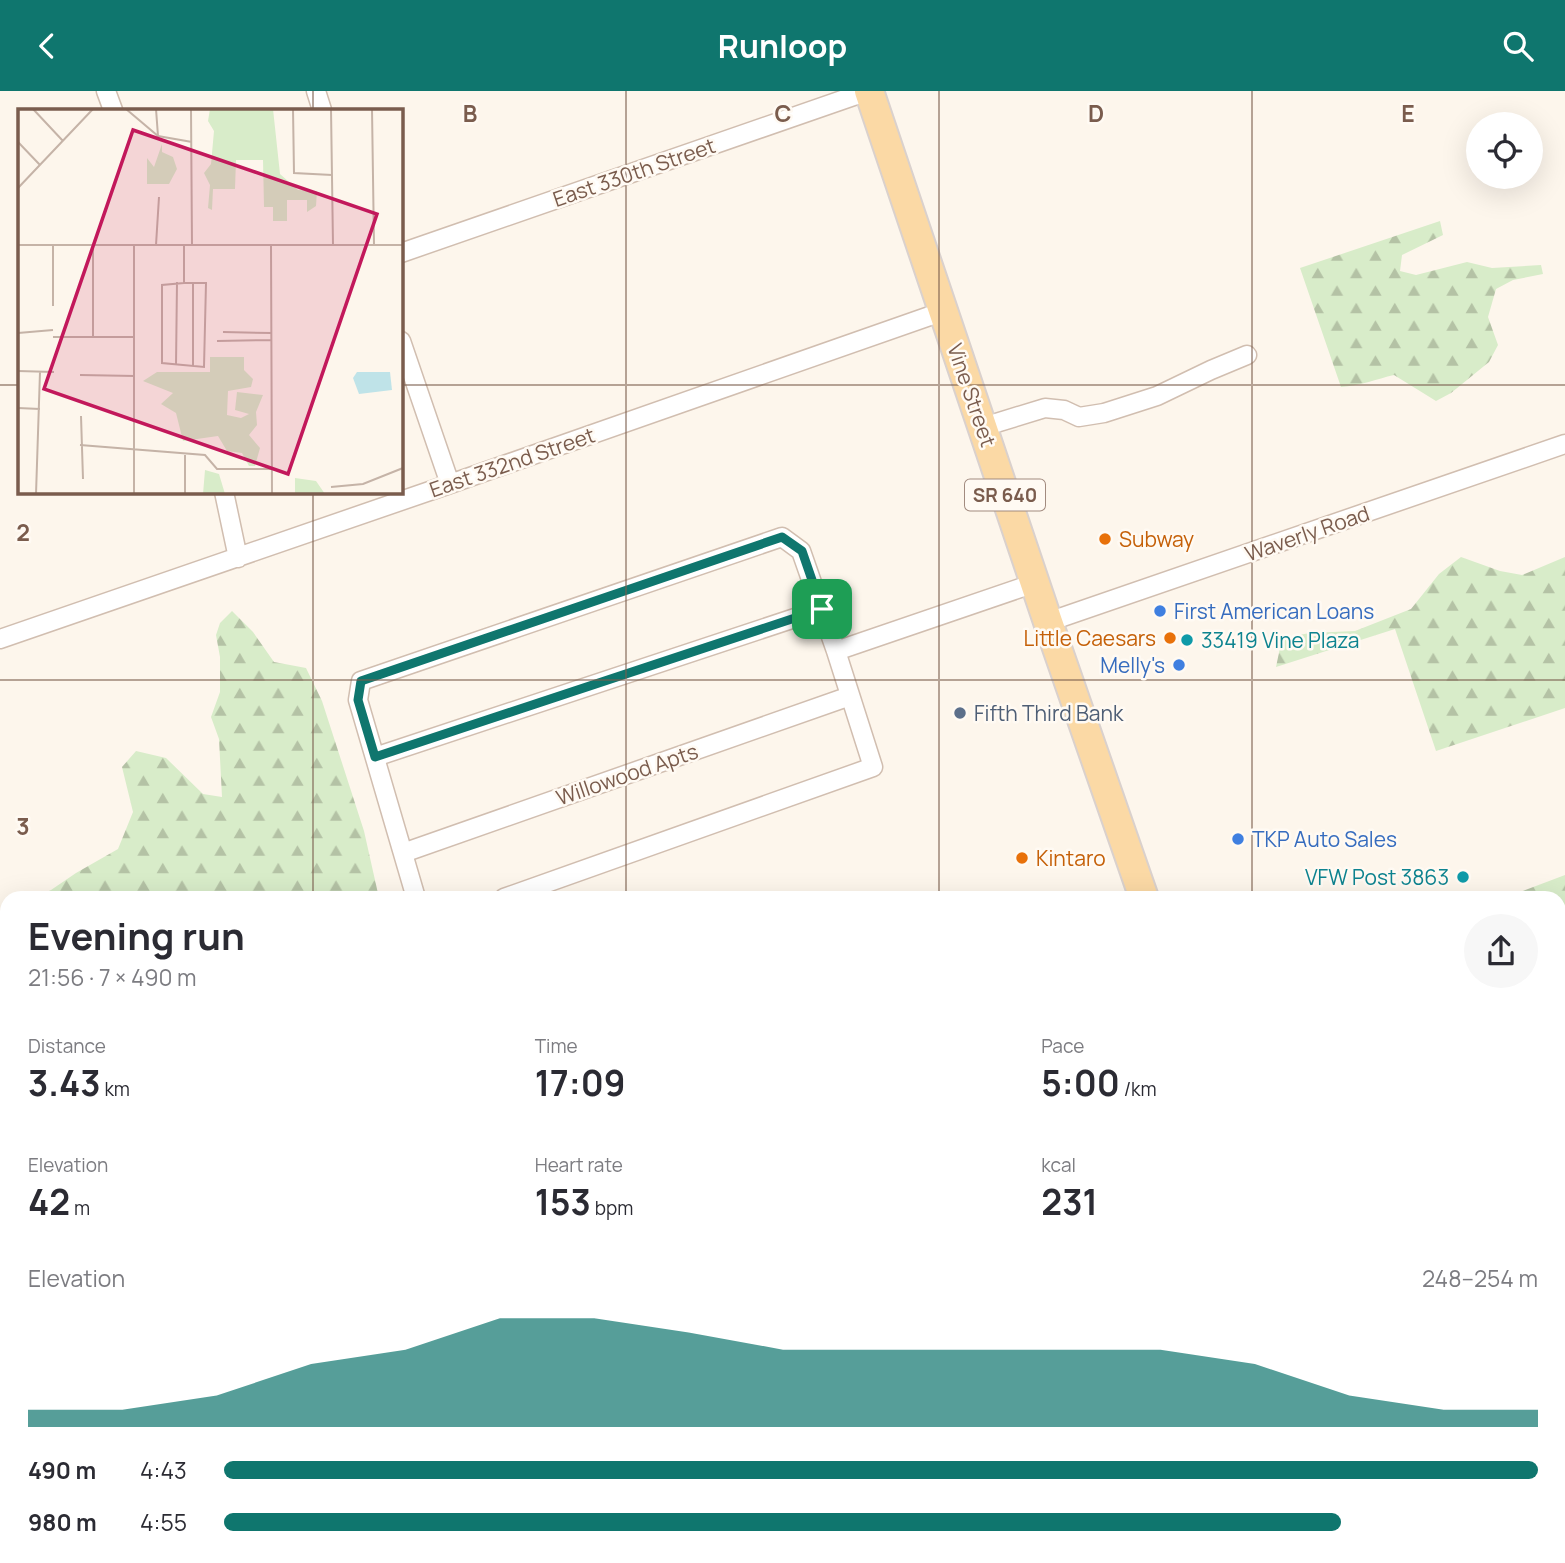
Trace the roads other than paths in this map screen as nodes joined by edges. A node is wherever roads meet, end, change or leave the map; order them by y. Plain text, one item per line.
1 (106, 91) edge
2 (316, 91) edge
3 (868, 91) edge
4 (113, 109) edge
5 (322, 109) edge
6 (402, 253) edge
7 (944, 311) junction
8 (402, 344) edge
9 (1247, 355) dead end
10 (983, 427) junction
11 (1565, 444) edge
12 (450, 484) junction
13 (224, 493) edge
14 (239, 558) junction
15 (1035, 583) junction
16 (822, 609) junction
17 (1048, 622) junction
18 (0, 639) edge
19 (836, 650) junction
20 (850, 696) junction
21 (375, 757) junction
22 (403, 853) junction
23 (414, 891) edge
24 (524, 891) edge
25 (1142, 891) edge

1 - 4 street
2 - 5 street
3 - 6 street, East 330th Street
3 - 7 main road, Vine Street / SR 640
7 - 10 main road, Vine Street / SR 640
7 - 12 street, East 332nd Street
8 - 12 street
9 - 10 street
10 - 15 main road, Vine Street / SR 640
11 - 17 street, Waverly Road
12 - 14 street, East 332nd Street
13 - 14 street
14 - 18 street, East 332nd Street
15 - 17 main road, Vine Street / SR 640
15 - 19 street
16 - 19 street
16 - 21 street
16 - 21 street
17 - 25 main road, Vine Street / SR 640
19 - 20 street
20 - 22 street, Willowood Apts
20 - 24 street
21 - 22 street
22 - 23 street

